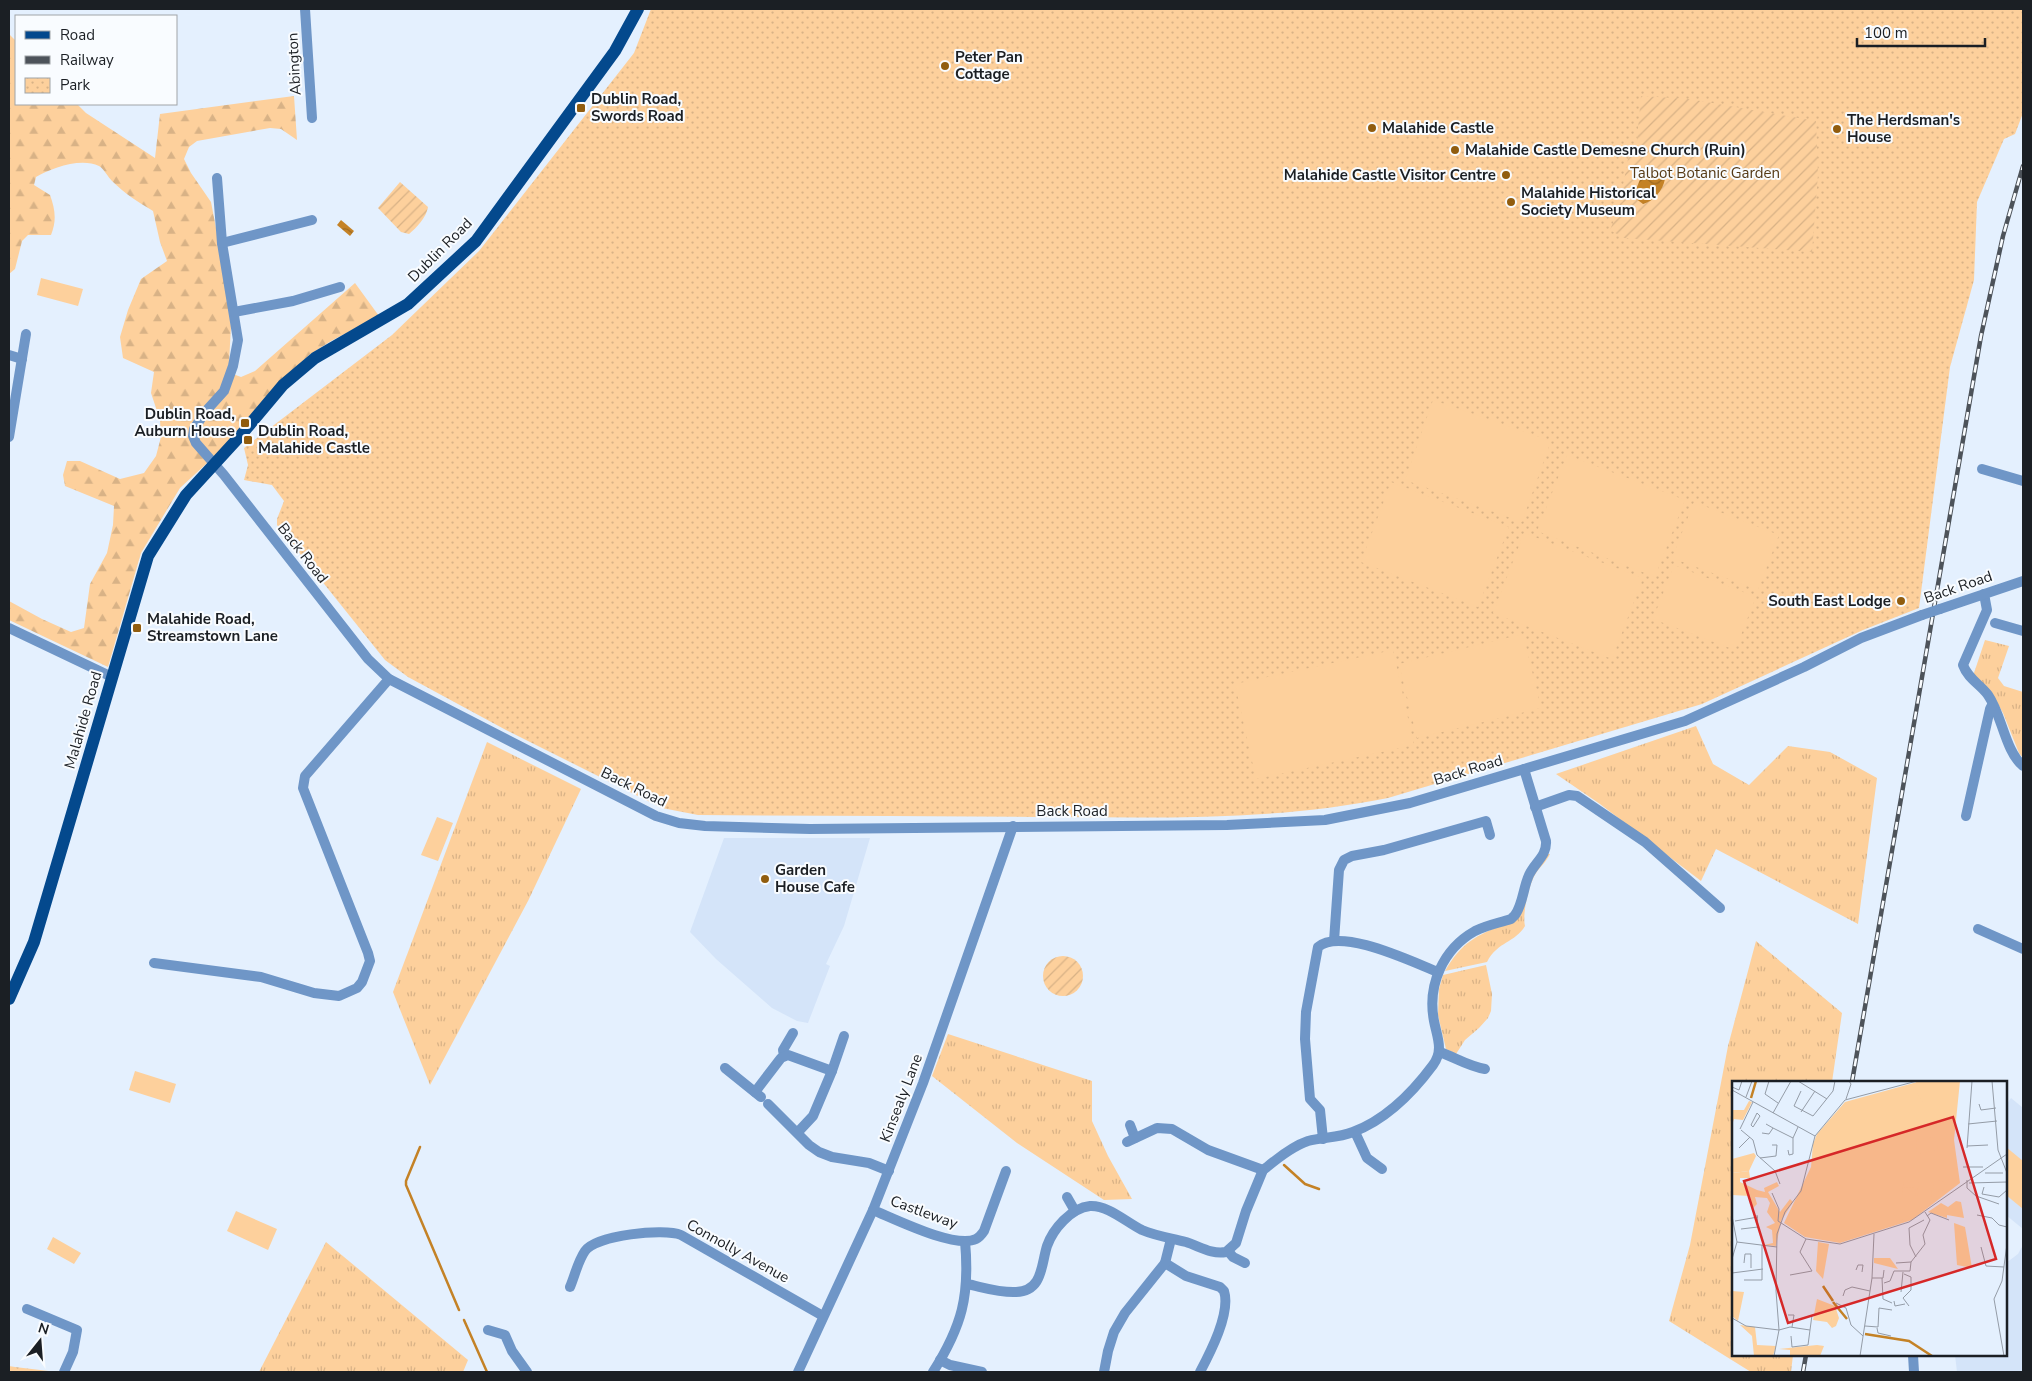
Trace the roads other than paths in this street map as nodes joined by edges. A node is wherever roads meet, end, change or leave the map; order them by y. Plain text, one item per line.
1 (305, 9) edge
2 (638, 9) edge
3 (312, 118) dead end
4 (217, 178) dead end
5 (312, 220) dead end
6 (222, 243) junction
7 (340, 287) dead end
8 (234, 312) junction
9 (26, 334) dead end
10 (9, 355) edge
11 (22, 359) junction
12 (9, 437) edge
13 (214, 465) junction
14 (1982, 469) dead end
15 (2023, 482) edge
16 (2023, 581) edge
17 (1984, 594) junction
18 (1995, 623) dead end
19 (9, 628) edge
20 (2023, 631) edge
21 (112, 677) junction
22 (389, 679) junction
23 (1992, 705) junction
24 (2023, 766) edge
25 (1524, 769) junction
26 (1535, 807) junction
27 (1966, 816) dead end
28 (1014, 826) junction
29 (1490, 835) dead end
30 (1720, 908) dead end
31 (1978, 929) dead end
32 (1334, 941) junction
33 (2023, 949) edge
34 (154, 963) dead end
35 (1438, 972) junction
36 (9, 999) edge
37 (793, 1033) dead end
38 (844, 1036) dead end
39 (1440, 1052) junction
40 (784, 1056) junction
41 (725, 1068) dead end
42 (1485, 1070) dead end
43 (832, 1071) junction
44 (761, 1098) junction
45 (1130, 1125) dead end
46 (798, 1132) junction
47 (1355, 1132) junction
48 (1323, 1138) junction
49 (1382, 1169) dead end
50 (1263, 1170) junction
51 (889, 1171) junction
52 (1006, 1171) dead end
53 (1067, 1197) dead end
54 (874, 1210) junction
55 (1075, 1211) junction
56 (1171, 1239) junction
57 (964, 1241) junction
58 (1228, 1251) junction
59 (1165, 1263) junction
60 (1245, 1263) dead end
61 (967, 1284) junction
62 (570, 1287) dead end
63 (27, 1309) dead end
64 (823, 1316) junction
65 (488, 1330) dead end
66 (1913, 1356) edge
67 (940, 1360) junction
68 (64, 1372) edge
69 (527, 1372) edge
70 (798, 1372) edge
71 (933, 1372) edge
72 (982, 1372) edge
73 (1104, 1372) edge
74 (1200, 1372) edge
75 (1914, 1372) edge

1 - 3 street, Abington
2 - 13 main road, Dublin Road
4 - 6 street, Back Road
5 - 6 street
6 - 8 street, Back Road
7 - 8 street
8 - 13 street, Back Road
9 - 11 street
10 - 11 street
11 - 12 street
13 - 21 main road, Malahide Road
13 - 22 street, Back Road
14 - 15 street
16 - 17 street, Back Road
17 - 23 street
17 - 25 street, Back Road, bridge
18 - 20 street
19 - 21 street
21 - 36 main road, Malahide Road
22 - 28 street, Back Road
22 - 34 street
23 - 24 street
23 - 27 street
25 - 26 street
25 - 28 street, Back Road
26 - 30 street
26 - 35 street
28 - 51 street, Kinsealy Lane
29 - 32 street
31 - 33 street
32 - 35 street
32 - 48 street
35 - 39 street
37 - 40 street
38 - 43 street
39 - 42 street
39 - 47 street
40 - 43 street
40 - 44 street
41 - 44 street
43 - 46 street
44 - 46 street
45 - 50 street
46 - 51 street
47 - 48 street
47 - 49 street
48 - 50 street
50 - 58 street
51 - 54 street, Kinsealy Lane
52 - 57 street, Castleway
53 - 55 street
54 - 57 street, Castleway
54 - 64 street, Kinsealy Lane
55 - 56 street
55 - 61 street
56 - 58 street
56 - 59 street
57 - 61 street, Castleway
58 - 60 street
59 - 73 street
59 - 74 street
61 - 67 street, Castleway
62 - 64 street, Connolly Avenue
63 - 68 street
64 - 70 street, Kinsealy Lane
65 - 69 street
66 - 75 street
67 - 71 street, Castleway
67 - 72 street

